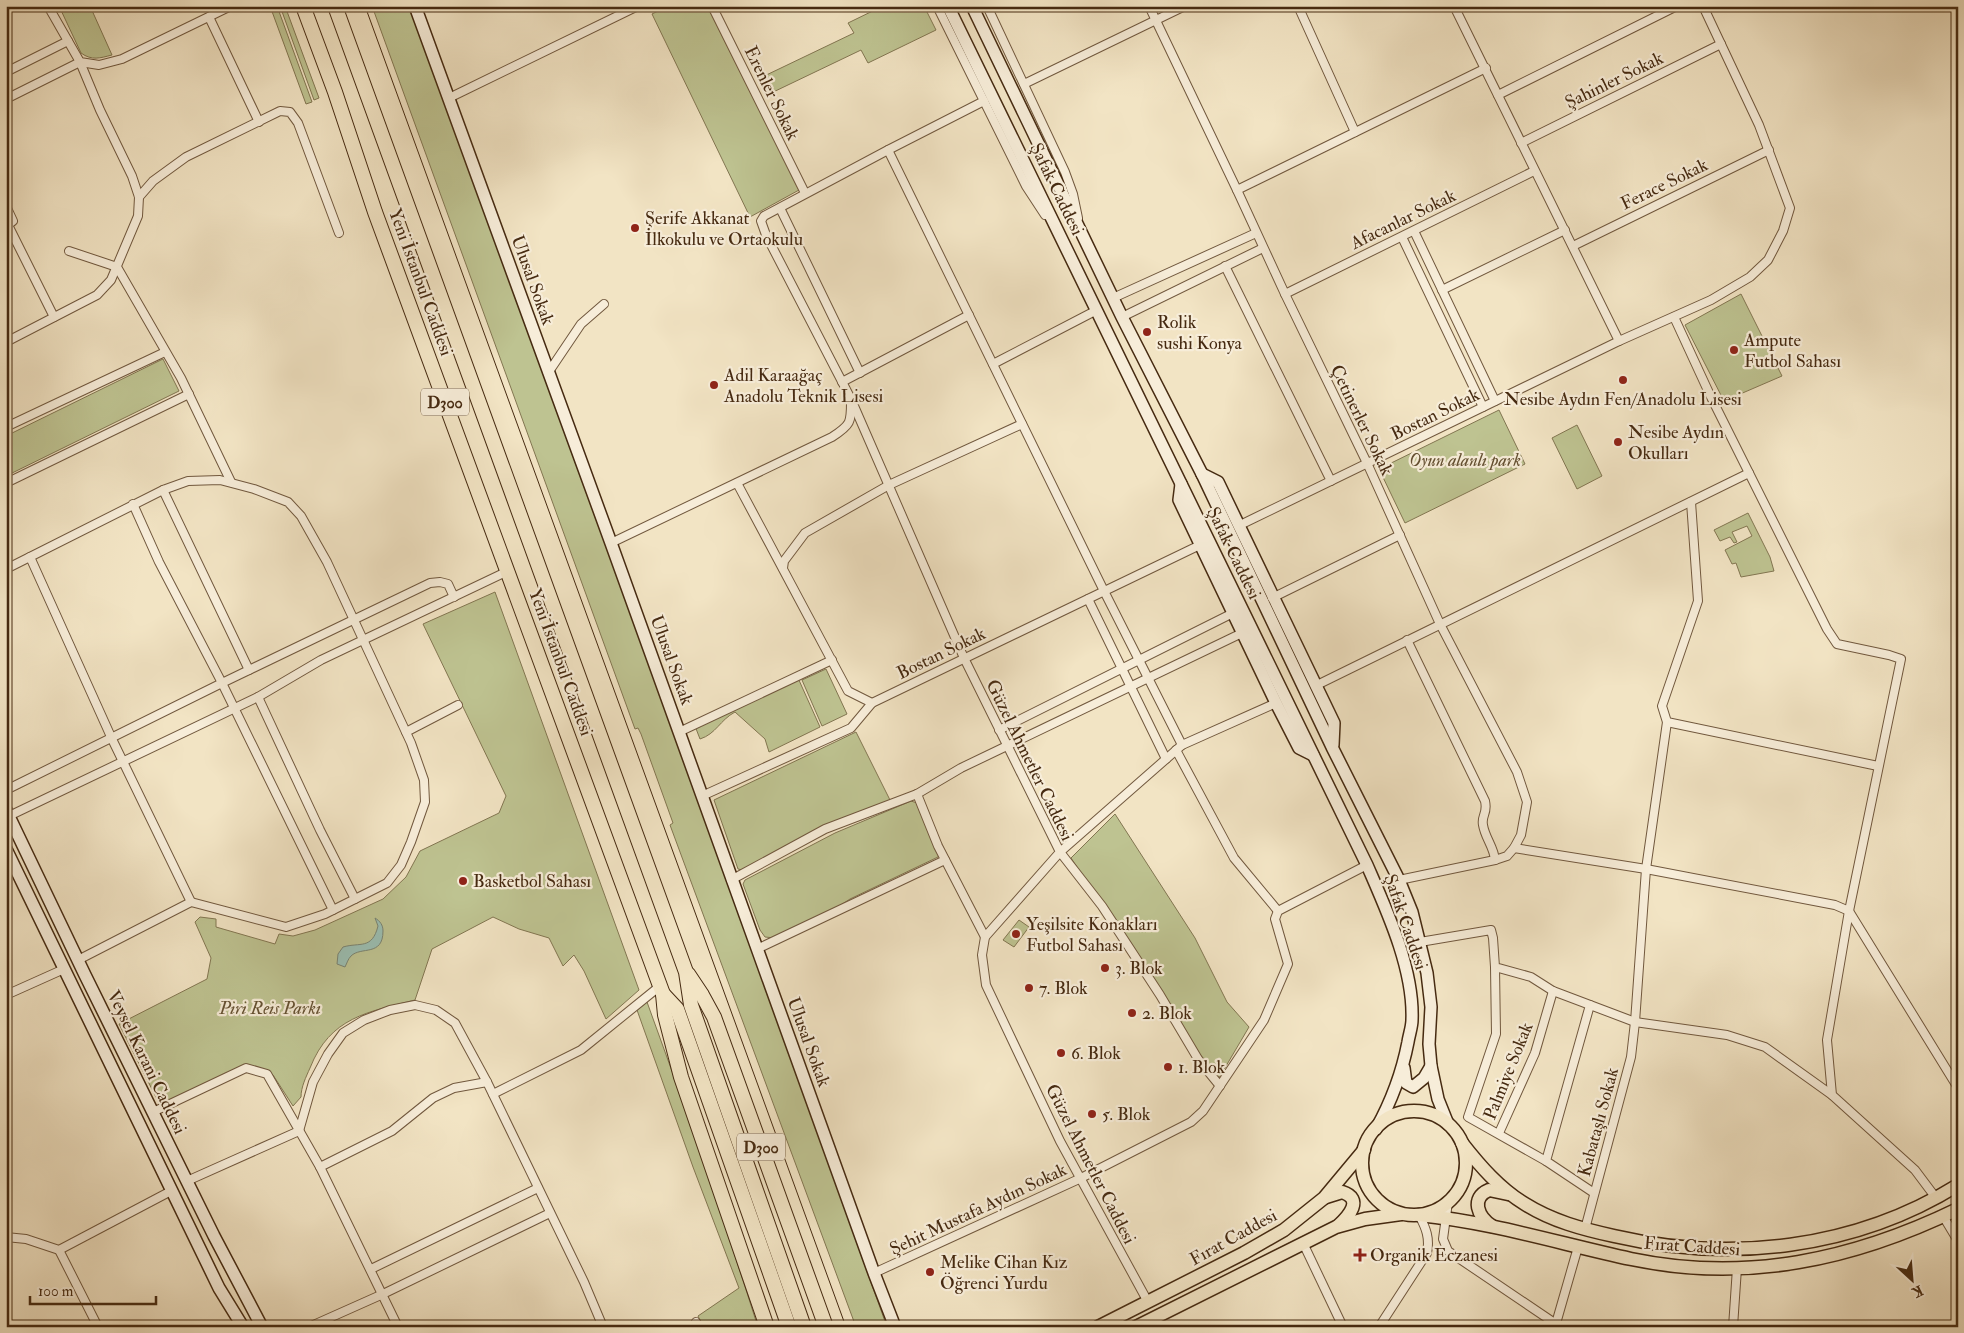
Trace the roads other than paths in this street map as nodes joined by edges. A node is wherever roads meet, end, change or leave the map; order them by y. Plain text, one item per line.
1 (48, 6) edge
2 (231, 6) edge
3 (303, 6) edge
4 (335, 6) edge
5 (415, 6) edge
6 (638, 6) edge
7 (712, 6) edge
8 (937, 6) edge
9 (948, 6) edge
10 (972, 6) edge
11 (987, 6) edge
12 (1149, 6) edge
13 (1185, 6) edge
14 (1298, 6) edge
15 (1454, 6) edge
16 (1678, 6) edge
17 (1703, 6) edge
18 (208, 17) junction
19 (1156, 21) junction
20 (68, 42) junction
21 (1721, 44) junction
22 (80, 62) junction
23 (1486, 68) junction
24 (6, 72) edge
25 (1024, 84) junction
26 (1498, 95) junction
27 (449, 98) junction
28 (6, 99) edge
29 (984, 101) junction
30 (259, 122) junction
31 (1355, 132) junction
32 (1521, 143) junction
33 (888, 150) junction
34 (1769, 150) junction
35 (1534, 171) junction
36 (1057, 181) junction
37 (1038, 190) junction
38 (1237, 190) junction
39 (805, 193) junction
40 (139, 198) junction
41 (6, 206) edge
42 (780, 208) junction
43 (7, 225) edge
44 (1565, 230) junction
45 (1414, 231) junction
46 (1081, 232) junction
47 (339, 233) dead end
48 (1256, 233) junction
49 (1402, 236) junction
50 (1062, 238) junction
51 (1573, 246) junction
52 (1263, 248) junction
53 (69, 251) dead end
54 (1225, 266) junction
55 (117, 267) junction
56 (1442, 290) junction
57 (1284, 294) junction
58 (1113, 298) junction
59 (604, 304) dead end
60 (1097, 310) junction
61 (969, 315) junction
62 (54, 317) junction
63 (1122, 317) junction
64 (1674, 317) junction
65 (1619, 341) junction
66 (6, 342) edge
67 (165, 352) junction
68 (993, 364) junction
69 (548, 372) junction
70 (860, 373) junction
71 (842, 382) junction
72 (189, 394) junction
73 (851, 399) junction
74 (1495, 401) junction
75 (1483, 407) junction
76 (1022, 424) junction
77 (6, 427) edge
78 (1367, 463) junction
79 (1748, 473) junction
80 (1202, 474) junction
81 (1331, 481) junction
82 (231, 482) junction
83 (6, 483) edge
84 (737, 483) junction
85 (1181, 484) junction
86 (889, 485) junction
87 (163, 490) junction
88 (1691, 502) junction
89 (134, 504) junction
90 (1238, 526) junction
91 (1400, 535) junction
92 (611, 544) junction
93 (1200, 545) junction
94 (30, 557) junction
95 (783, 568) junction
96 (6, 569) edge
97 (508, 571) junction
98 (1104, 591) junction
99 (454, 597) junction
100 (1272, 598) junction
101 (1088, 599) junction
102 (1233, 613) junction
103 (354, 620) junction
104 (1440, 624) junction
105 (1242, 633) junction
106 (363, 640) junction
107 (1407, 640) junction
108 (964, 658) junction
109 (832, 660) junction
110 (1139, 661) junction
111 (1122, 669) junction
112 (249, 670) junction
113 (1148, 679) junction
114 (222, 683) junction
115 (1315, 686) junction
116 (1131, 687) junction
117 (258, 697) junction
118 (872, 702) junction
119 (1276, 703) junction
120 (458, 705) dead end
121 (234, 708) junction
122 (1667, 722) junction
123 (999, 730) junction
124 (406, 732) junction
125 (679, 732) junction
126 (112, 739) junction
127 (1008, 747) junction
128 (1332, 747) junction
129 (1179, 748) junction
130 (1313, 756) junction
131 (1166, 759) junction
132 (124, 761) junction
133 (1878, 766) junction
134 (6, 790) edge
135 (917, 794) junction
136 (702, 796) junction
137 (8, 813) edge
138 (1514, 848) junction
139 (6, 849) edge
140 (1060, 852) junction
141 (945, 860) junction
142 (1495, 860) junction
143 (1367, 865) junction
144 (1646, 869) junction
145 (731, 880) junction
146 (1399, 880) junction
147 (355, 899) junction
148 (192, 902) junction
149 (333, 910) junction
150 (1278, 911) junction
151 (1849, 911) junction
152 (985, 937) junction
153 (1420, 942) junction
154 (757, 949) junction
155 (78, 960) junction
156 (1496, 967) junction
157 (64, 969) junction
158 (686, 972) junction
159 (661, 990) junction
160 (1553, 991) junction
161 (6, 995) edge
162 (1590, 1005) junction
163 (1635, 1022) junction
164 (1403, 1064) junction
165 (1431, 1066) junction
166 (487, 1082) junction
167 (1220, 1086) junction
168 (1958, 1088) edge
169 (493, 1094) junction
170 (1832, 1095) junction
171 (153, 1112) junction
172 (1448, 1124) junction
173 (1376, 1129) junction
174 (298, 1131) junction
175 (1498, 1134) junction
176 (1462, 1144) junction
177 (1364, 1150) junction
178 (1546, 1161) junction
179 (320, 1167) junction
180 (1079, 1179) junction
181 (186, 1180) junction
182 (1958, 1186) edge
183 (538, 1188) junction
184 (171, 1191) junction
185 (1594, 1193) junction
186 (1513, 1196) junction
187 (1324, 1198) junction
188 (1936, 1198) junction
189 (1448, 1202) junction
190 (1958, 1209) edge
191 (550, 1213) junction
192 (1403, 1214) junction
193 (1419, 1214) junction
194 (1943, 1216) junction
195 (1446, 1218) junction
196 (1336, 1227) junction
197 (1495, 1228) junction
198 (1585, 1229) junction
199 (6, 1237) edge
200 (1958, 1241) edge
201 (1303, 1243) junction
202 (1578, 1247) junction
203 (59, 1250) junction
204 (1737, 1268) junction
205 (371, 1269) junction
206 (874, 1274) junction
207 (383, 1294) junction
208 (1148, 1302) junction
209 (1156, 1322) edge
210 (1556, 1325) edge
211 (98, 1327) edge
212 (242, 1327) edge
213 (262, 1327) edge
214 (309, 1327) edge
215 (398, 1327) edge
216 (603, 1327) edge
217 (767, 1327) edge
218 (789, 1327) edge
219 (804, 1327) edge
220 (826, 1327) edge
221 (895, 1327) edge
222 (1098, 1327) edge
223 (1136, 1327) edge
224 (1342, 1327) edge
225 (1379, 1327) edge
226 (1733, 1327) edge

1 - 20 street
2 - 18 street
3 - 97 highway, Yeni İstanbul Caddesi / D300
4 - 158 highway, Yeni İstanbul Caddesi / D300
5 - 27 main road, Ulusal Sokak
6 - 27 street
7 - 39 street, Erenler Sokak
8 - 29 street
9 - 37 main road, Şafak Caddesi
10 - 36 main road, Şafak Caddesi
11 - 25 street
12 - 19 street, Çetinerler Sokak
13 - 19 street
14 - 31 street
15 - 23 street
16 - 26 street
17 - 21 street, Bostan Sokak
18 - 22 street
18 - 30 street
19 - 25 street
19 - 38 street, Çetinerler Sokak
20 - 22 street
20 - 24 street
21 - 32 street, Şahinler Sokak
21 - 34 street, Bostan Sokak
22 - 28 street
22 - 40 street
23 - 26 street
23 - 31 street
25 - 46 street
26 - 32 street
27 - 69 main road, Ulusal Sokak
29 - 33 street
29 - 50 street
30 - 40 street
30 - 47 street
31 - 38 street
32 - 35 street
33 - 39 street
33 - 61 street
34 - 51 street, Ferace Sokak
34 - 64 street, Bostan Sokak
35 - 44 street
35 - 45 street, Afacanlar Sokak
36 - 37 main road
36 - 46 main road, Şafak Caddesi
37 - 50 main road, Şafak Caddesi
38 - 48 street, Çetinerler Sokak
39 - 42 street
40 - 55 street
41 - 43 street
42 - 70 street
42 - 71 street, Güzel Ahmetler Caddesi
43 - 62 street
44 - 51 street
44 - 56 street
45 - 49 street, Afacanlar Sokak
45 - 56 street
46 - 58 main road, Şafak Caddesi
48 - 52 street, Çetinerler Sokak
48 - 58 street
49 - 57 street, Afacanlar Sokak
49 - 75 street
50 - 60 main road, Şafak Caddesi
51 - 65 street
52 - 54 street
52 - 57 street, Çetinerler Sokak
53 - 55 street
54 - 63 street
54 - 81 street
55 - 62 street
55 - 67 street
56 - 74 street
57 - 78 street, Çetinerler Sokak
58 - 63 main road, Şafak Caddesi
59 - 69 street
60 - 68 street
60 - 85 main road, Şafak Caddesi
61 - 68 street
61 - 70 street
62 - 66 street
63 - 80 main road, Şafak Caddesi
64 - 65 street, Bostan Sokak
64 - 79 street
65 - 74 street, Bostan Sokak
67 - 72 street
67 - 77 street
68 - 76 street
69 - 92 main road, Ulusal Sokak
70 - 71 street
71 - 73 street, Güzel Ahmetler Caddesi
72 - 82 street
72 - 83 street
73 - 84 street
73 - 86 street, Güzel Ahmetler Caddesi
74 - 75 street, Bostan Sokak
75 - 78 street, Bostan Sokak
76 - 86 street
76 - 98 street
78 - 81 street, Bostan Sokak
78 - 91 street, Çetinerler Sokak
79 - 88 street
79 - 133 street
80 - 90 main road
80 - 128 main road, Şafak Caddesi
81 - 90 street, Bostan Sokak
82 - 87 street
82 - 103 street
84 - 92 street
84 - 95 street
85 - 93 main road
85 - 130 main road, Şafak Caddesi
86 - 95 street
86 - 108 street, Güzel Ahmetler Caddesi
87 - 89 street
87 - 112 street
88 - 104 street
88 - 122 street, Kabataşlı Sokak
89 - 94 street
89 - 114 street
90 - 100 main road
91 - 100 street
91 - 104 street, Çetinerler Sokak
92 - 125 main road, Ulusal Sokak
93 - 98 street, Bostan Sokak
93 - 102 main road
94 - 96 street
94 - 126 street
95 - 109 street
97 - 99 street
97 - 159 highway, Yeni İstanbul Caddesi / D300
98 - 101 street, Bostan Sokak
98 - 110 street
99 - 103 street
99 - 106 street
100 - 115 main road
101 - 108 street, Bostan Sokak
101 - 111 street
102 - 105 main road
102 - 110 street
103 - 106 street
103 - 112 street
104 - 107 street
104 - 138 street, Çetinerler Sokak
105 - 113 street
105 - 119 main road
106 - 117 street
106 - 124 street
107 - 115 street
107 - 142 street
108 - 118 street, Bostan Sokak
108 - 123 street, Güzel Ahmetler Caddesi
109 - 118 street
109 - 125 street
110 - 111 street
110 - 113 street
111 - 116 street
111 - 123 street
112 - 114 street
113 - 116 street
113 - 129 street
114 - 121 street
114 - 126 street
115 - 128 main road
116 - 127 street
116 - 131 street
117 - 121 street
117 - 147 street
118 - 136 street, Bostan Sokak
119 - 129 street
119 - 130 main road
120 - 124 street
121 - 132 street
121 - 149 street
122 - 133 street
122 - 144 street, Kabataşlı Sokak
123 - 127 street, Güzel Ahmetler Caddesi
124 - 147 street
125 - 136 main road, Ulusal Sokak
126 - 132 street
126 - 134 street
127 - 135 street
127 - 140 street, Güzel Ahmetler Caddesi
128 - 146 main road, Şafak Caddesi
129 - 131 street
129 - 150 street
130 - 143 main road, Şafak Caddesi
131 - 140 street
132 - 137 street
132 - 148 street
133 - 151 street
135 - 141 street
135 - 145 street
136 - 145 main road, Ulusal Sokak
137 - 155 main road, Veysel Karani Caddesi
138 - 142 street
138 - 144 street
139 - 157 main road, Veysel Karani Caddesi
140 - 152 street, Güzel Ahmetler Caddesi
140 - 167 street
141 - 152 street
141 - 154 street
142 - 146 street
143 - 150 street
143 - 164 main road, Şafak Caddesi
144 - 151 street
144 - 163 street, Kabataşlı Sokak
145 - 154 main road, Ulusal Sokak
146 - 153 main road, Şafak Caddesi
147 - 149 street
148 - 149 street
148 - 155 street
150 - 167 street, Şehit Mustafa Aydın Sokak
151 - 168 street
151 - 170 street
152 - 180 street, Güzel Ahmetler Caddesi
153 - 156 street
153 - 165 main road, Şafak Caddesi
154 - 206 main road, Ulusal Sokak
155 - 171 main road, Veysel Karani Caddesi
156 - 160 street
156 - 175 street
157 - 161 street
157 - 184 main road, Veysel Karani Caddesi
158 - 219 highway, Yeni İstanbul Caddesi / D300
158 - 220 highway, D300
159 - 169 street
159 - 217 highway, D300
159 - 218 highway, Yeni İstanbul Caddesi / D300
160 - 162 street
160 - 175 street, Palmiye Sokak
162 - 163 street
162 - 178 street
163 - 170 street
163 - 185 street, Kabataşlı Sokak
164 - 165 main road
164 - 173 main road, Şafak Caddesi
165 - 172 main road, Şafak Caddesi
166 - 169 street
166 - 174 street
166 - 179 street
167 - 180 street, Şehit Mustafa Aydın Sokak
169 - 183 street
170 - 188 street
171 - 174 street
171 - 181 main road, Veysel Karani Caddesi
172 - 173 main road
172 - 176 main road
173 - 177 main road
174 - 179 street
174 - 181 street
175 - 178 street
176 - 186 main road, Fırat Caddesi
176 - 189 main road
177 - 187 main road, Fırat Caddesi
177 - 192 main road
178 - 185 street
179 - 205 street
180 - 206 street, Şehit Mustafa Aydın Sokak
180 - 208 street, Güzel Ahmetler Caddesi
181 - 213 main road, Veysel Karani Caddesi
182 - 188 main road, Fırat Caddesi
183 - 191 street
183 - 205 street
184 - 203 street
184 - 212 main road, Veysel Karani Caddesi
185 - 198 street, Kabataşlı Sokak
186 - 197 main road
186 - 198 main road, Fırat Caddesi
187 - 196 main road
187 - 208 main road, Fırat Caddesi
188 - 194 main road
188 - 198 main road, Fırat Caddesi
189 - 193 main road
189 - 195 street
190 - 194 main road, Fırat Caddesi
191 - 207 street
191 - 216 street
192 - 193 main road
192 - 196 main road, Fırat Caddesi
193 - 195 main road, Fırat Caddesi
193 - 225 street
194 - 200 street
194 - 204 main road, Fırat Caddesi
195 - 197 main road, Fırat Caddesi
195 - 210 street
196 - 201 main road, Fırat Caddesi
197 - 202 main road, Fırat Caddesi
199 - 203 street
201 - 209 main road, Fırat Caddesi
201 - 224 street
202 - 204 main road, Fırat Caddesi
202 - 210 street
203 - 211 street
204 - 226 street
205 - 207 street
206 - 221 main road, Ulusal Sokak
207 - 214 street
207 - 215 street
208 - 222 main road, Fırat Caddesi
209 - 223 main road, Fırat Caddesi

